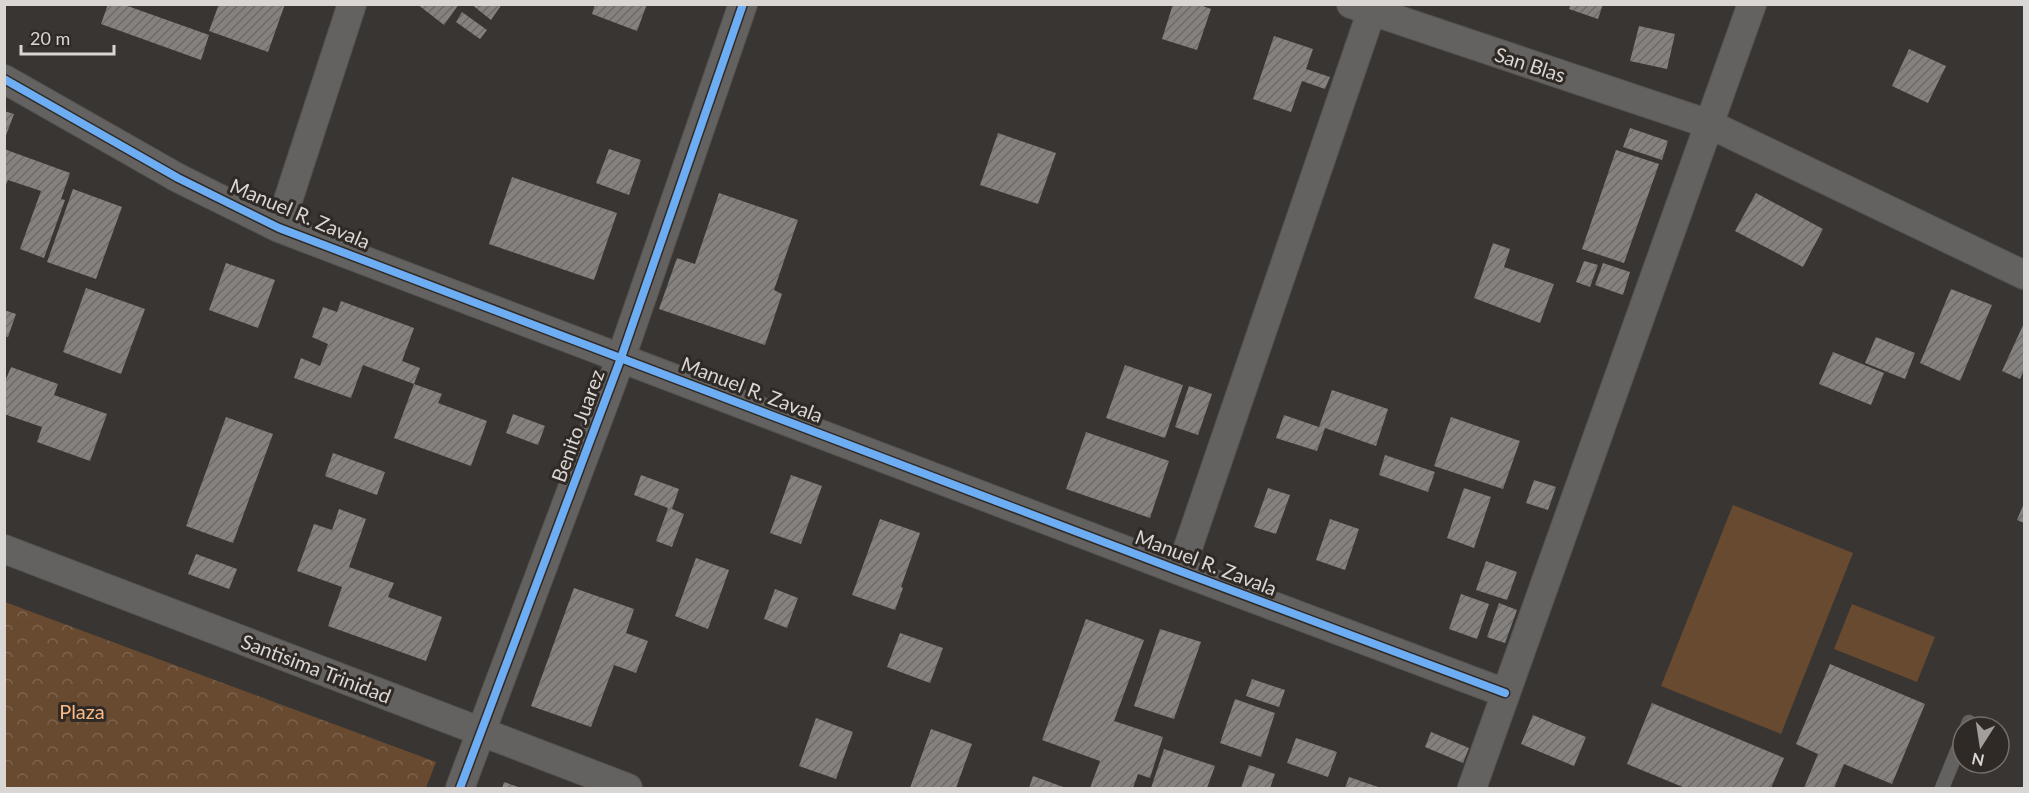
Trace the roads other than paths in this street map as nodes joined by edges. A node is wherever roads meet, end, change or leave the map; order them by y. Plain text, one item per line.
1 (352, 4) edge
2 (743, 4) edge
3 (1752, 4) edge
4 (1366, 7) edge
5 (4, 79) edge
6 (1709, 124) junction
7 (279, 228) junction
8 (2025, 276) edge
9 (621, 358) junction
10 (4, 549) edge
11 (1180, 571) junction
12 (1505, 693) junction
13 (481, 732) junction
14 (1951, 766) edge
15 (460, 789) edge
16 (628, 789) edge
17 (1472, 789) edge
18 (1942, 789) edge

1 - 7 street
2 - 9 street, Benito Juarez
3 - 6 street
4 - 6 street, San Blas
4 - 11 street
5 - 7 street, Manuel R. Zavala
6 - 8 street, San Blas
6 - 12 street
7 - 9 street, Manuel R. Zavala
9 - 11 street, Manuel R. Zavala
9 - 13 street, Benito Juarez
10 - 13 street, Santisima Trinidad
11 - 12 street, Manuel R. Zavala
12 - 17 street
13 - 15 street, Benito Juarez
13 - 16 street, Santisima Trinidad
14 - 18 lane

